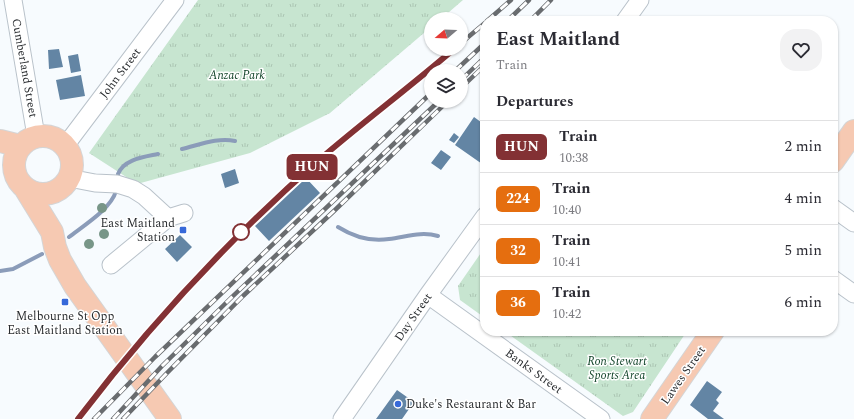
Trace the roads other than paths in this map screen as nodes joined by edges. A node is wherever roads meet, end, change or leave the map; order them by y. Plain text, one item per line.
1 (13, 0) edge
2 (175, 0) edge
3 (640, 0) edge
4 (629, 16) edge
5 (854, 131) edge
6 (19, 141) edge
7 (65, 146) junction
8 (838, 154) edge
9 (13, 175) edge
10 (68, 180) junction
11 (838, 212) edge
12 (184, 213) dead end
13 (168, 218) junction
14 (480, 223) edge
15 (854, 223) edge
16 (52, 232) junction
17 (110, 265) dead end
18 (838, 283) edge
19 (854, 294) edge
20 (428, 295) junction
21 (480, 332) edge
22 (485, 336) edge
23 (710, 336) edge
24 (170, 419) edge
25 (342, 419) edge
26 (601, 419) edge
27 (652, 419) edge

1 - 6 street, Cumberland Street
2 - 7 street, John Street
3 - 4 street
5 - 8 main road
6 - 7 main road
6 - 9 main road
7 - 10 main road
9 - 10 main road
9 - 16 main road
10 - 13 street
10 - 16 main road
11 - 15 street
12 - 13 street
13 - 17 street
14 - 20 street, Day Street
16 - 24 main road
18 - 19 street
20 - 21 street, Banks Street
20 - 25 street, Day Street
22 - 26 street, Banks Street
23 - 27 main road, Lawes Street

